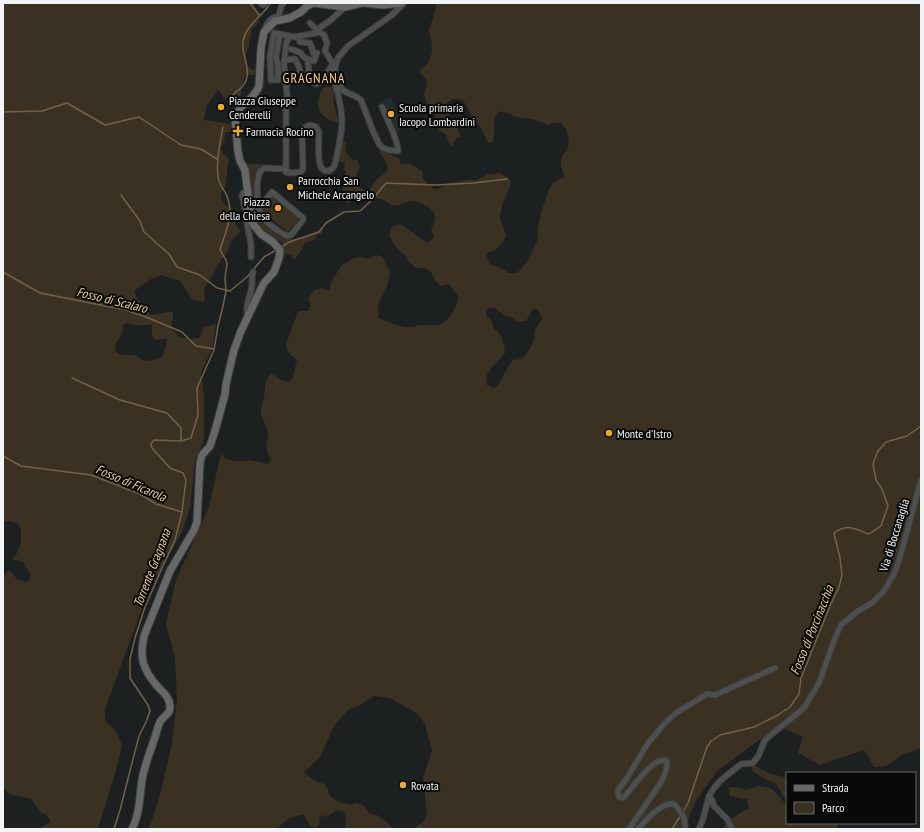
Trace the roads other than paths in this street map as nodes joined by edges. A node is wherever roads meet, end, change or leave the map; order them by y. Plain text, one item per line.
1 (261, 3) edge
2 (267, 3) edge
3 (283, 3) edge
4 (313, 3) edge
5 (364, 3) edge
6 (401, 3) edge
7 (404, 3) edge
8 (348, 5) edge
9 (310, 23) dead end
10 (317, 31) junction
11 (264, 32) junction
12 (289, 36) junction
13 (299, 36) junction
14 (300, 42) junction
15 (285, 60) junction
16 (308, 60) junction
17 (335, 66) junction
18 (278, 80) dead end
19 (302, 80) junction
20 (310, 80) junction
21 (286, 82) junction
22 (382, 108) dead end
23 (286, 168) junction
24 (249, 206) junction
25 (258, 209) junction
26 (250, 257) dead end
27 (253, 272) dead end
28 (248, 316) junction
29 (921, 480) edge
30 (775, 668) dead end
31 (709, 796) junction
32 (132, 829) edge
33 (629, 829) edge
34 (638, 829) edge
35 (685, 829) edge
36 (699, 829) edge
37 (732, 829) edge

1 - 2 street
3 - 11 street
4 - 8 main road
4 - 11 main road
5 - 6 main road
5 - 8 main road
7 - 17 street
8 - 10 street
9 - 10 street
10 - 13 street
10 - 17 street
11 - 24 main road
12 - 13 street
12 - 15 street
12 - 18 street
13 - 14 street
14 - 16 street
14 - 16 street
15 - 19 street
15 - 21 street
16 - 20 street
17 - 20 street
17 - 22 street
17 - 23 street
19 - 20 street
19 - 21 street
21 - 23 street
23 - 25 street
24 - 26 street
24 - 28 main road
25 - 25 street
27 - 28 street
28 - 32 main road
29 - 31 street, Via di Boccanaglia
30 - 33 street
31 - 36 street, Via di Boccanaglia
31 - 37 street
34 - 35 street

